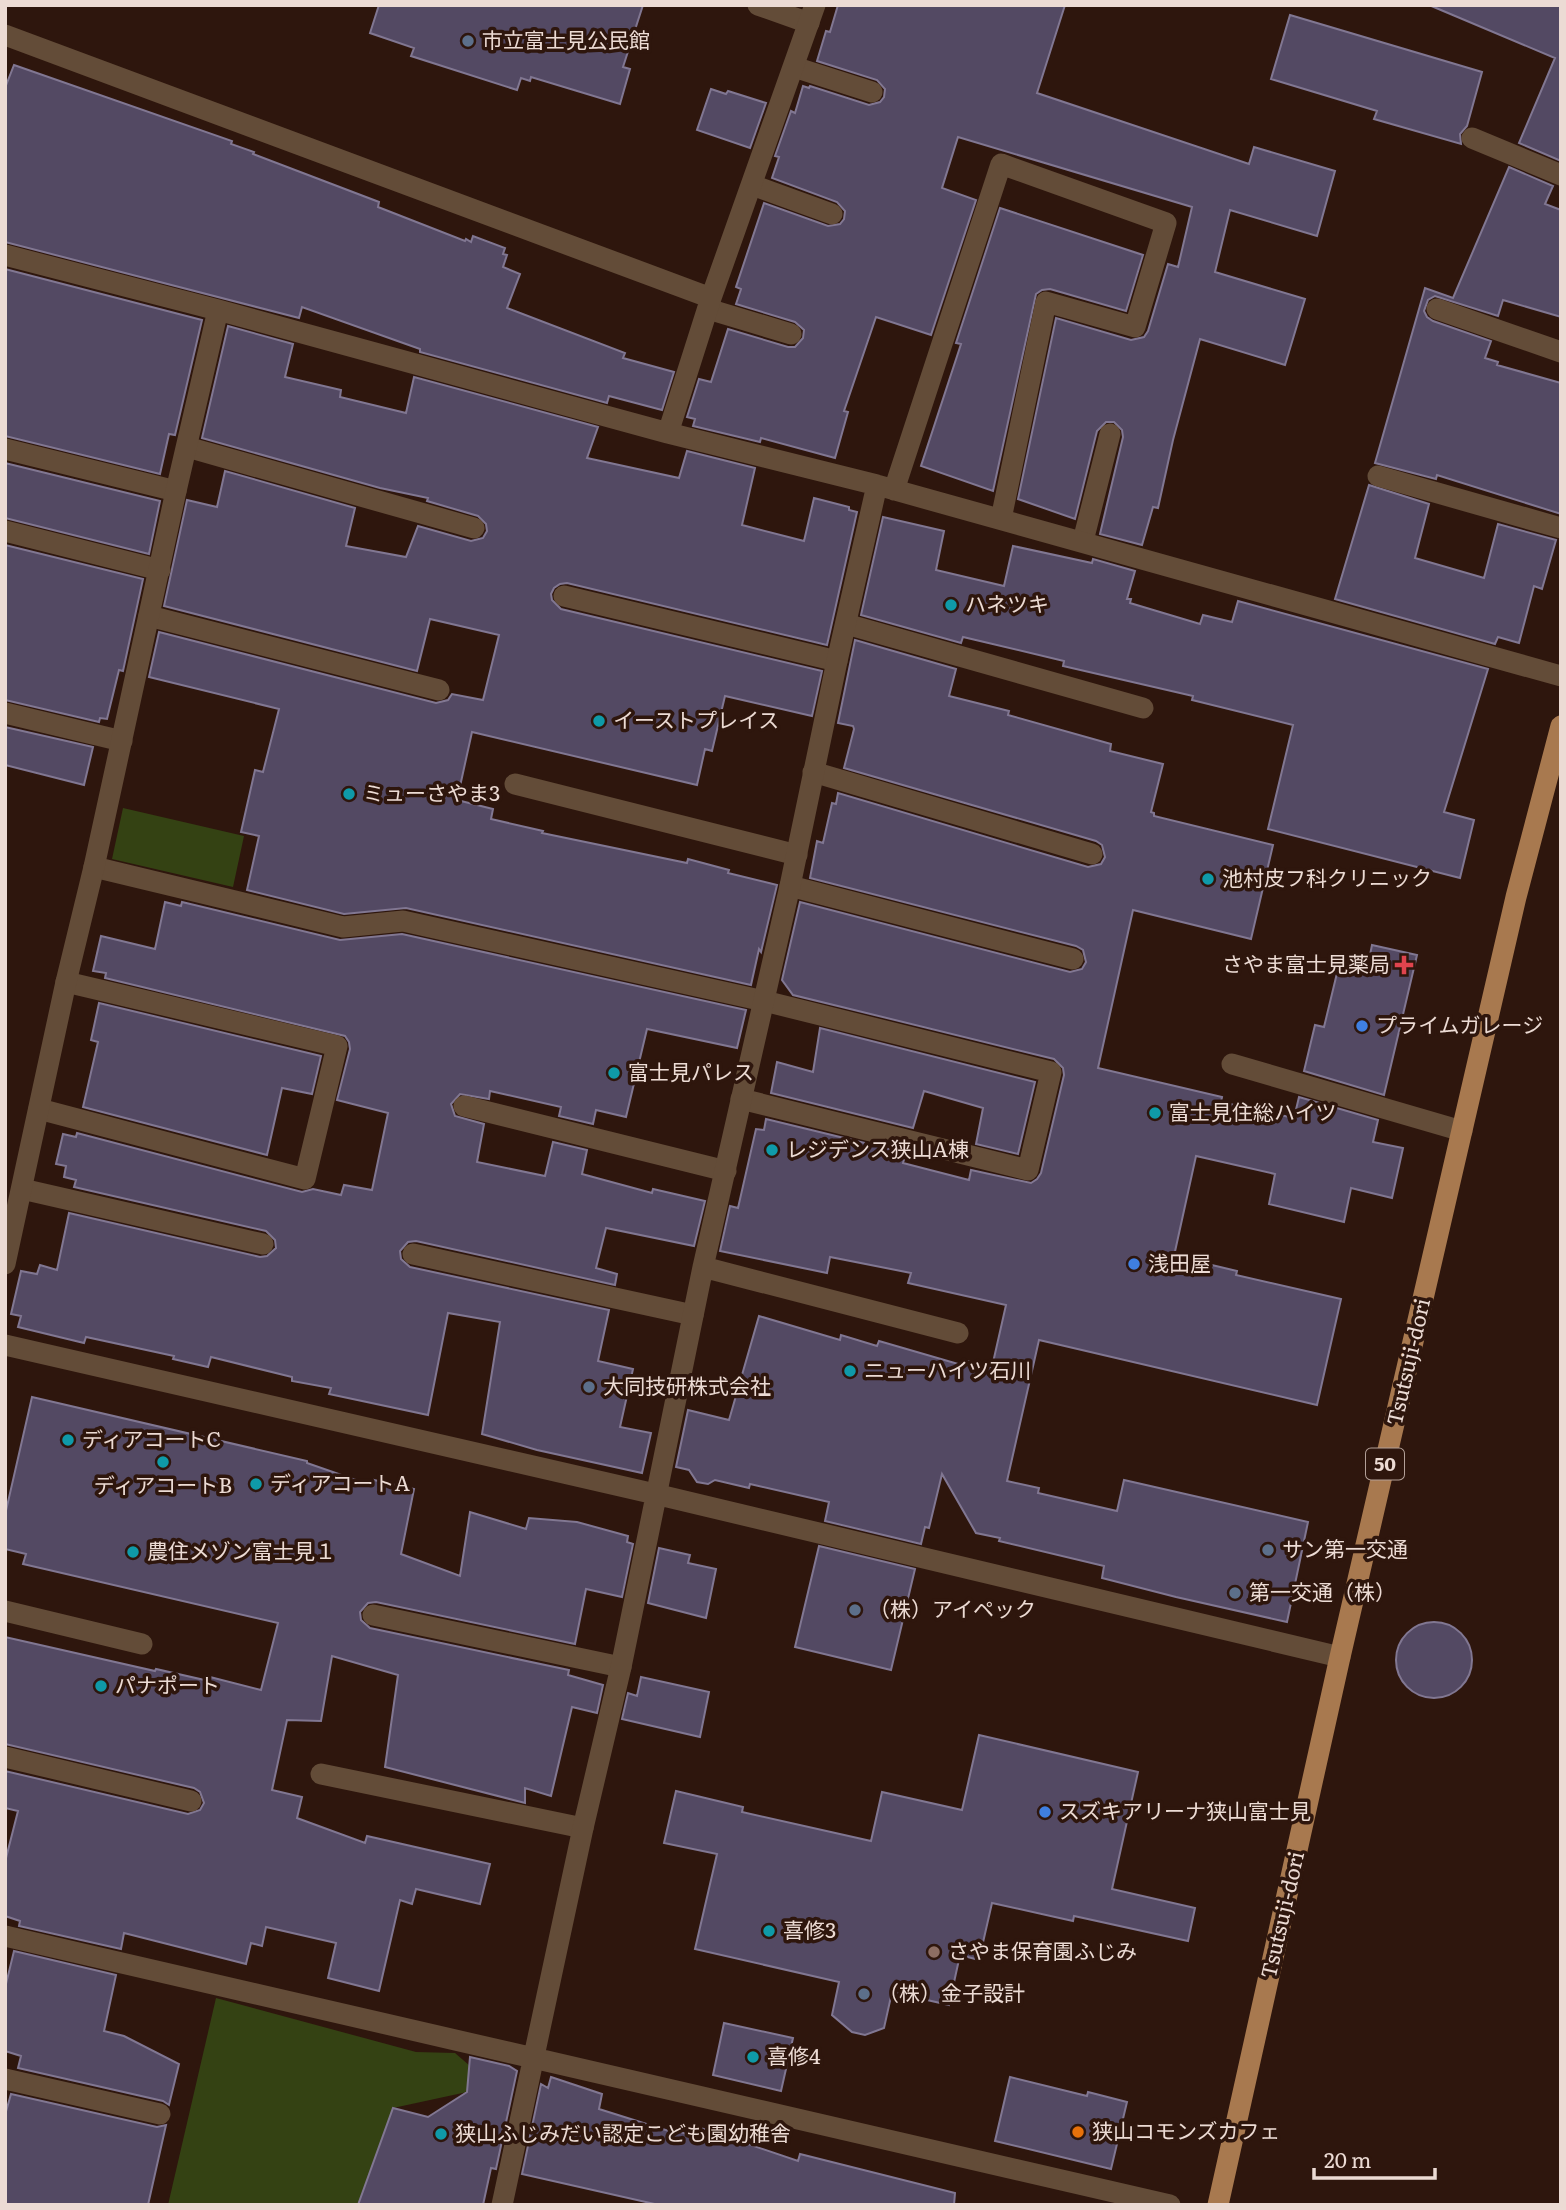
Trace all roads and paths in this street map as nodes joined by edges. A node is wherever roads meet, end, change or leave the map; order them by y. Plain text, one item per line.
1 (758, 5) edge
2 (812, 14) edge
3 (5, 35) edge
4 (794, 67) junction
5 (872, 92) dead end
6 (1472, 138) dead end
7 (1561, 175) edge
8 (752, 185) junction
9 (832, 214) dead end
10 (5, 255) edge
11 (710, 303) junction
12 (1437, 309) dead end
13 (218, 310) junction
14 (791, 334) dead end
15 (1561, 352) edge
16 (667, 433) junction
17 (1110, 434) dead end
18 (187, 447) junction
19 (5, 449) edge
20 (1378, 476) dead end
21 (885, 487) junction
22 (176, 491) junction
23 (1001, 519) junction
24 (474, 528) dead end
25 (1561, 528) edge
26 (5, 531) edge
27 (1083, 541) junction
28 (160, 570) junction
29 (564, 596) dead end
30 (149, 616) junction
31 (846, 624) junction
32 (836, 661) junction
33 (1561, 676) edge
34 (439, 690) dead end
35 (1143, 708) dead end
36 (5, 712) edge
37 (1561, 726) edge
38 (122, 741) junction
39 (813, 772) junction
40 (515, 784) dead end
41 (1093, 854) dead end
42 (797, 855) junction
43 (94, 867) junction
44 (790, 886) junction
45 (1073, 959) dead end
46 (66, 982) junction
47 (764, 1001) junction
48 (1232, 1064) dead end
49 (741, 1099) junction
50 (464, 1106) dead end
51 (39, 1109) junction
52 (1462, 1131) junction
53 (726, 1171) junction
54 (16, 1191) edge
55 (263, 1244) dead end
56 (413, 1254) dead end
57 (5, 1264) edge
58 (703, 1267) junction
59 (693, 1315) junction
60 (958, 1333) dead end
61 (5, 1345) edge
62 (655, 1494) junction
63 (5, 1611) edge
64 (373, 1615) dead end
65 (142, 1644) dead end
66 (1340, 1657) junction
67 (621, 1667) junction
68 (5, 1757) edge
69 (321, 1774) dead end
70 (191, 1801) dead end
71 (583, 1828) junction
72 (5, 1936) edge
73 (534, 2059) junction
74 (5, 2079) edge
75 (160, 2114) dead end
76 (502, 2205) edge
77 (1170, 2205) edge
78 (1218, 2205) edge

1 - 2 street
2 - 4 street
3 - 11 street
4 - 5 street
4 - 8 street
6 - 7 street
8 - 9 street
8 - 11 street
10 - 13 street
11 - 14 street
11 - 16 street
12 - 15 street
13 - 16 street
13 - 18 street
16 - 21 street
17 - 27 street
18 - 22 street
18 - 24 street
19 - 22 street
20 - 25 street
21 - 23 street
21 - 23 street
21 - 31 street
22 - 28 street
23 - 27 street
26 - 28 street
27 - 33 street
28 - 30 street
29 - 32 street
30 - 34 street
30 - 38 street
31 - 32 street
31 - 35 street
32 - 39 street
36 - 38 street
37 - 52 main road, Tsutsuji-dori / 50
38 - 43 street
39 - 41 street
39 - 42 street
40 - 42 street
42 - 44 street
43 - 46 street
43 - 47 street
44 - 45 street
44 - 47 street
46 - 51 street
46 - 51 street
47 - 49 street
47 - 49 street
48 - 52 street
49 - 53 street
50 - 53 street
51 - 54 street
52 - 66 main road, Tsutsuji-dori / 50
53 - 58 street
54 - 55 street
54 - 57 street
56 - 59 street
58 - 59 street
58 - 60 street
59 - 62 street
61 - 62 street
62 - 66 street
62 - 67 street
63 - 65 street
64 - 67 street
66 - 78 main road, Tsutsuji-dori / 50
67 - 71 street
68 - 70 street
69 - 71 street
71 - 73 street
72 - 73 street
73 - 76 street
73 - 77 street
74 - 75 street

